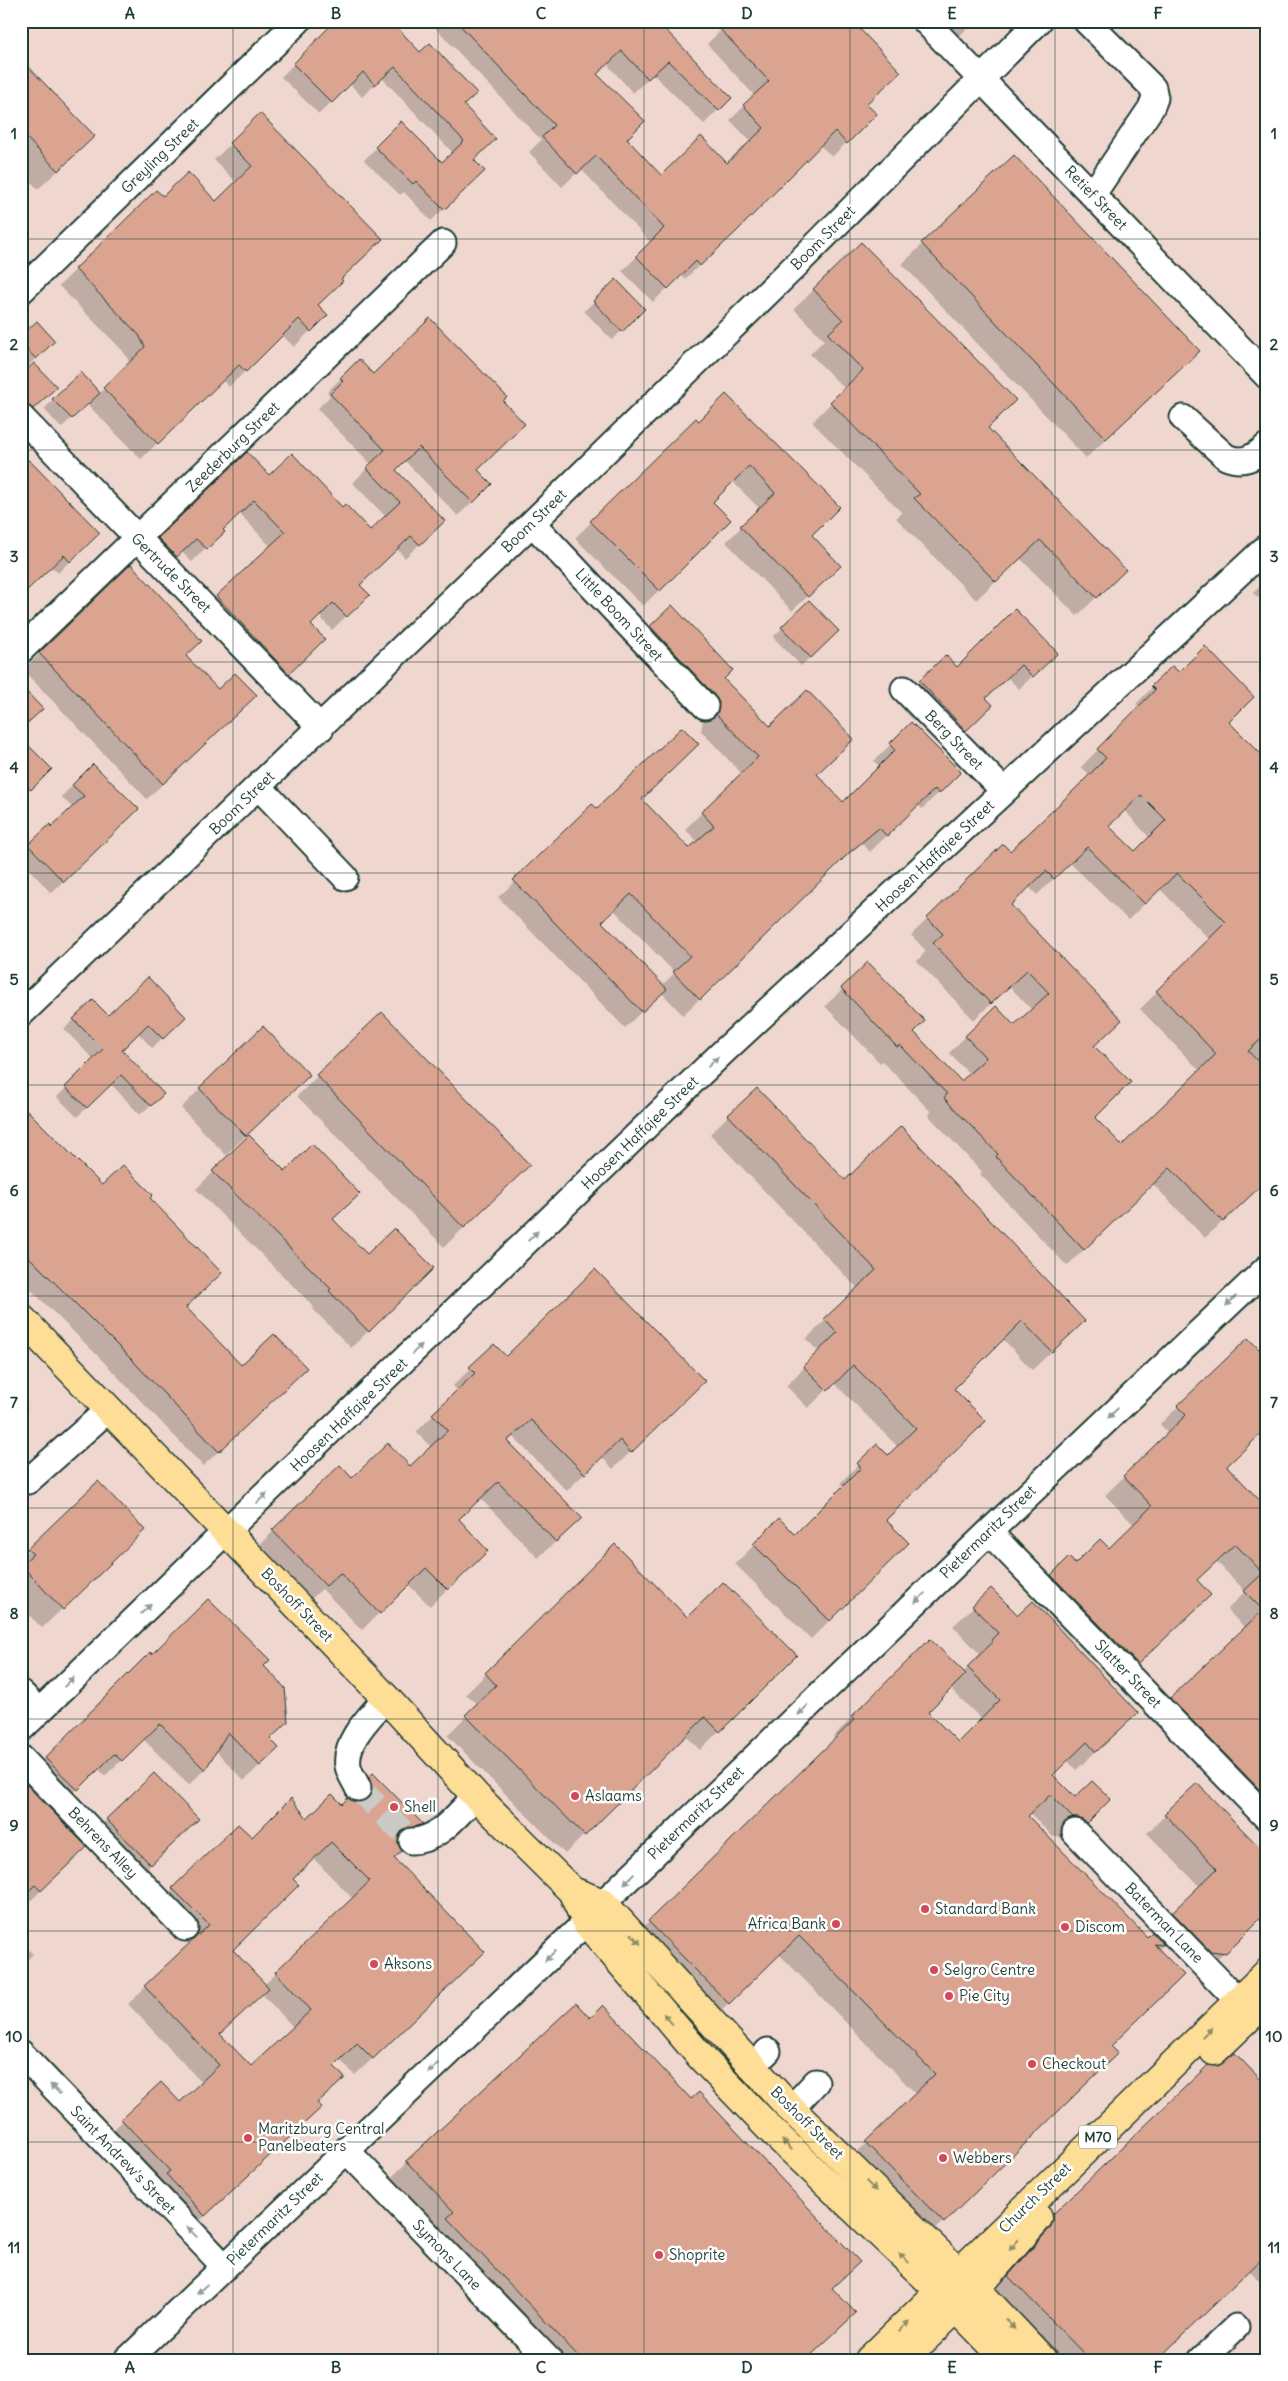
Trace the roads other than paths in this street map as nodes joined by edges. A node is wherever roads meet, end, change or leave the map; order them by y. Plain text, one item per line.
1 (298, 21) edge
2 (925, 21) edge
3 (1038, 21) edge
4 (1086, 21) edge
5 (981, 78) junction
6 (1093, 194) junction
7 (443, 243) dead end
8 (21, 291) edge
9 (1267, 376) edge
10 (21, 416) edge
11 (1183, 418) dead end
12 (1267, 446) edge
13 (532, 523) junction
14 (137, 540) junction
15 (1267, 547) edge
16 (21, 650) edge
17 (904, 689) dead end
18 (705, 706) dead end
19 (321, 728) junction
20 (259, 787) junction
21 (1004, 791) junction
22 (345, 877) dead end
23 (21, 1014) edge
24 (1264, 1277) edge
25 (21, 1318) edge
26 (109, 1409) junction
27 (28, 1481) dead end
28 (227, 1532) junction
29 (989, 1532) junction
30 (21, 1693) edge
31 (386, 1698) junction
32 (38, 1711) junction
33 (21, 1729) edge
34 (21, 1758) edge
35 (358, 1788) tunnel mouth
36 (476, 1796) junction
37 (1267, 1818) edge
38 (1075, 1832) dead end
39 (412, 1841) dead end
40 (595, 1913) junction
41 (185, 1928) dead end
42 (1267, 1973) edge
43 (1252, 2005) edge
44 (21, 2053) edge
45 (816, 2082) dead end
46 (791, 2109) junction
47 (346, 2150) junction
48 (225, 2267) junction
49 (958, 2290) junction
50 (1236, 2327) dead end
51 (543, 2358) edge
52 (127, 2360) edge
53 (868, 2360) edge
54 (903, 2360) edge
55 (1007, 2360) edge
56 (1043, 2360) edge
57 (1201, 2360) edge

1 - 8 street, Greyling Street
2 - 5 street, Retief Street
3 - 5 street, Boom Street
4 - 6 street
5 - 6 street, Retief Street
5 - 13 street, Boom Street
6 - 9 street, Retief Street
7 - 14 street, Zeederburg Street
10 - 14 street, Gertrude Street
11 - 12 street
13 - 18 street, Little Boom Street
13 - 19 street, Boom Street
14 - 16 street, Zeederburg Street
14 - 19 street, Gertrude Street
15 - 21 street, Hoosen Haffajee Street
17 - 21 street, Berg Street
19 - 20 street, Boom Street
20 - 22 street
20 - 23 street, Boom Street
28 -> 21 street, Hoosen Haffajee Street
24 -> 29 street, Pietermaritz Street
25 - 26 main road, Boshoff Street
26 - 27 street
26 - 28 main road, Boshoff Street
28 - 31 main road, Boshoff Street
32 -> 28 street, Hoosen Haffajee Street
29 - 37 street, Slatter Street
29 -> 40 street, Pietermaritz Street
30 - 32 street
31 - 35 street
31 - 36 main road, Boshoff Street
32 - 33 street, Hoosen Haffajee Street
34 - 41 street, Behrens Alley
36 - 39 street
36 - 40 main road, Boshoff Street
38 - 43 street, Baterman Lane
40 -> 46 main road, Boshoff Street
40 -> 47 street, Pietermaritz Street
49 -> 40 main road, Boshoff Street
42 - 43 main road, Church Street / M70
43 - 49 main road, Church Street / M70
48 -> 44 street, Saint Andrew's Street
45 - 46 street
46 -> 49 main road, Boshoff Street
47 - 48 street, Pietermaritz Street
47 - 51 street, Symons Lane
48 -> 52 street, Pietermaritz Street
53 -> 49 main road, Church Street / M70
49 - 54 main road, Church Street / M70
49 - 55 main road, Boshoff Street
49 -> 56 main road, Boshoff Street
50 - 57 street

